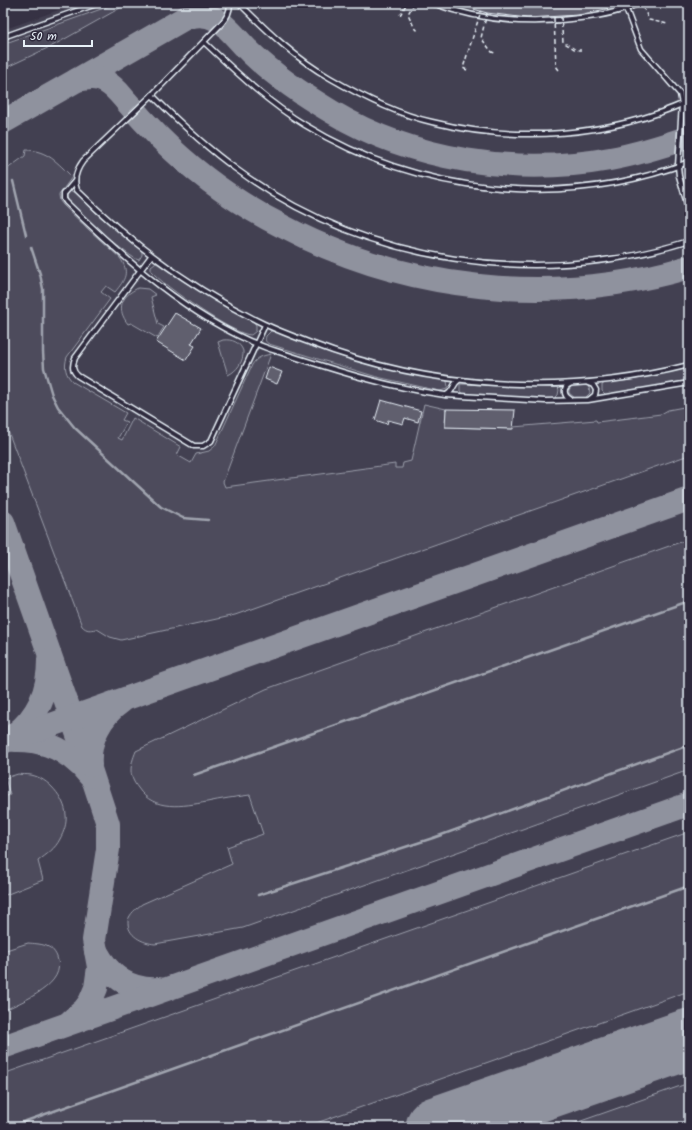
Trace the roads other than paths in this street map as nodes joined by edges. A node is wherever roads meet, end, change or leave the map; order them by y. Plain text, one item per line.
1 (99, 3) edge
2 (230, 3) edge
3 (239, 3) edge
4 (432, 3) edge
5 (640, 3) edge
6 (626, 9) junction
7 (3, 37) edge
8 (204, 42) junction
9 (152, 95) junction
10 (689, 102) edge
11 (682, 104) junction
12 (689, 162) edge
13 (678, 166) junction
14 (76, 179) junction
15 (67, 190) junction
16 (77, 190) junction
17 (689, 211) edge
18 (689, 242) edge
19 (151, 256) junction
20 (141, 269) junction
21 (265, 325) junction
22 (256, 344) junction
23 (689, 365) edge
24 (445, 379) junction
25 (462, 380) junction
26 (689, 382) edge
27 (573, 383) junction
28 (588, 383) junction
29 (453, 387) junction
30 (445, 395) junction
31 (462, 397) junction
32 (573, 400) junction
33 (588, 400) junction

1 - 7 lane
2 - 8 lane
3 - 11 lane
4 - 6 lane
5 - 6 lane
6 - 11 lane
8 - 9 lane
8 - 13 lane
9 - 14 lane
9 - 18 lane
10 - 11 lane
11 - 13 lane
12 - 13 lane
13 - 17 lane
14 - 15 lane
14 - 16 lane
15 - 16 lane
15 - 20 lane
16 - 19 lane
19 - 20 lane
19 - 21 lane
20 - 22 lane
20 - 22 lane
21 - 22 lane
21 - 24 lane
22 - 30 lane
23 - 28 lane
24 - 25 lane
24 - 29 lane
25 - 27 lane
25 - 29 lane
26 - 33 lane
27 - 28 lane
27 - 32 lane
28 - 33 lane
29 - 30 lane
29 - 31 lane
30 - 31 lane
31 - 32 lane
32 - 33 lane

